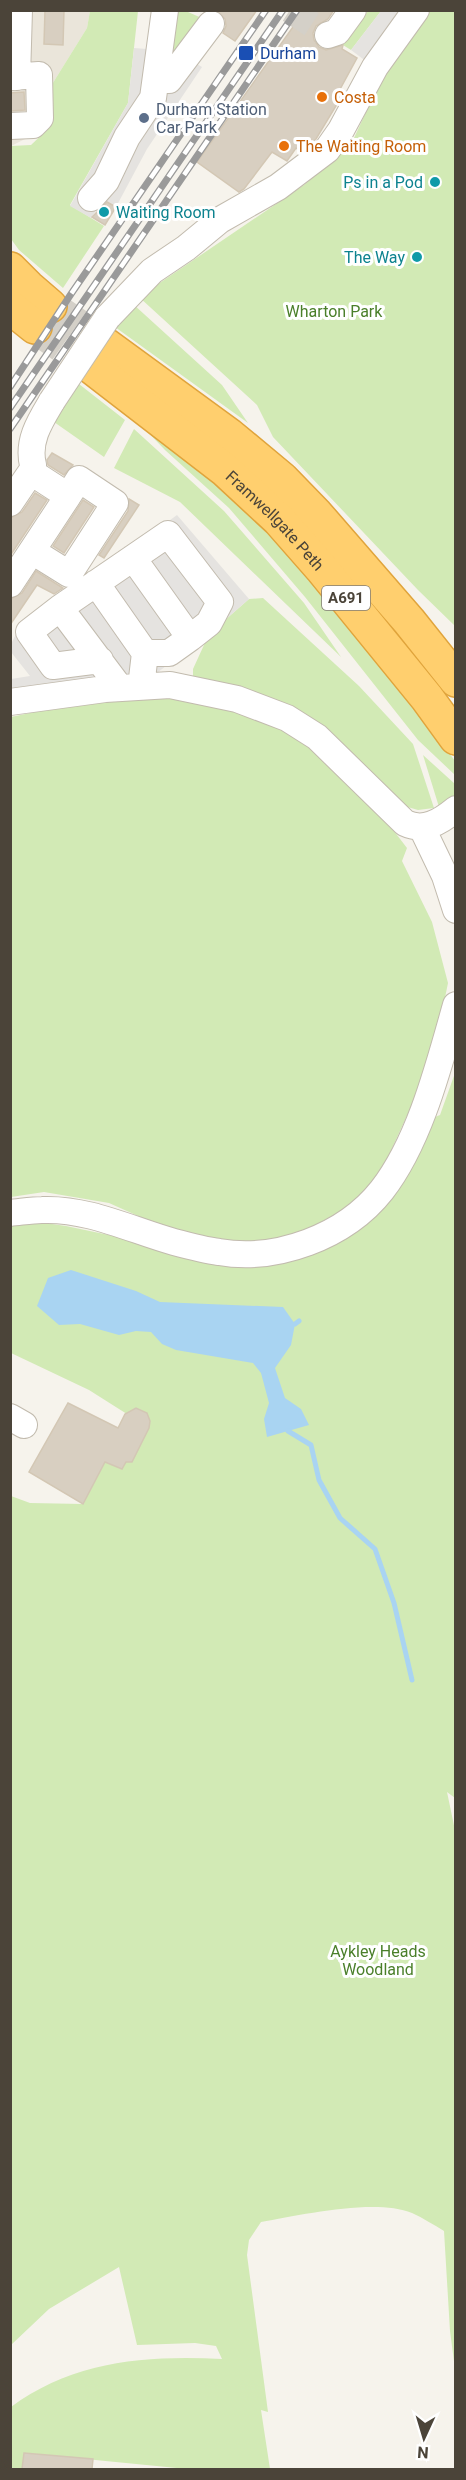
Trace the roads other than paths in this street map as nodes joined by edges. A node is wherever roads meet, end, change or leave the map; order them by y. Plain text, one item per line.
1 (19, 10) edge
2 (165, 10) edge
3 (353, 10) edge
4 (416, 10) edge
5 (211, 24) dead end
6 (328, 35) dead end
7 (22, 76) edge
8 (156, 80) junction
9 (10, 126) edge
10 (92, 198) dead end
11 (10, 268) edge
12 (10, 307) edge
13 (97, 340) junction
14 (33, 465) dead end
15 (68, 496) junction
16 (10, 503) edge
17 (133, 558) junction
18 (22, 567) edge
19 (77, 596) junction
20 (190, 638) junction
21 (145, 653) junction
22 (100, 660) junction
23 (456, 680) edge
24 (131, 687) junction
25 (10, 702) edge
26 (456, 738) edge
27 (456, 810) edge
28 (422, 828) junction
29 (456, 910) edge
30 (456, 1005) edge
31 (449, 1054) edge
32 (10, 1213) edge

1 - 7 street
2 - 8 street
3 - 6 street
4 - 13 street
5 - 8 street
7 - 9 street
8 - 10 street
11 - 12 highway
13 - 14 street, bridge
13 - 23 highway, Framwellgate Peth / A691
13 - 26 highway, Framwellgate Peth / A691
15 - 16 street
15 - 18 street
15 - 18 street
17 - 19 street
17 - 20 street
17 - 20 street
18 - 19 street
19 - 21 street
19 - 22 street
19 - 22 street
20 - 21 street
21 - 24 street
22 - 24 street
24 - 25 street
24 - 28 street
27 - 28 street
28 - 29 street
30 - 31 street
31 - 32 street

